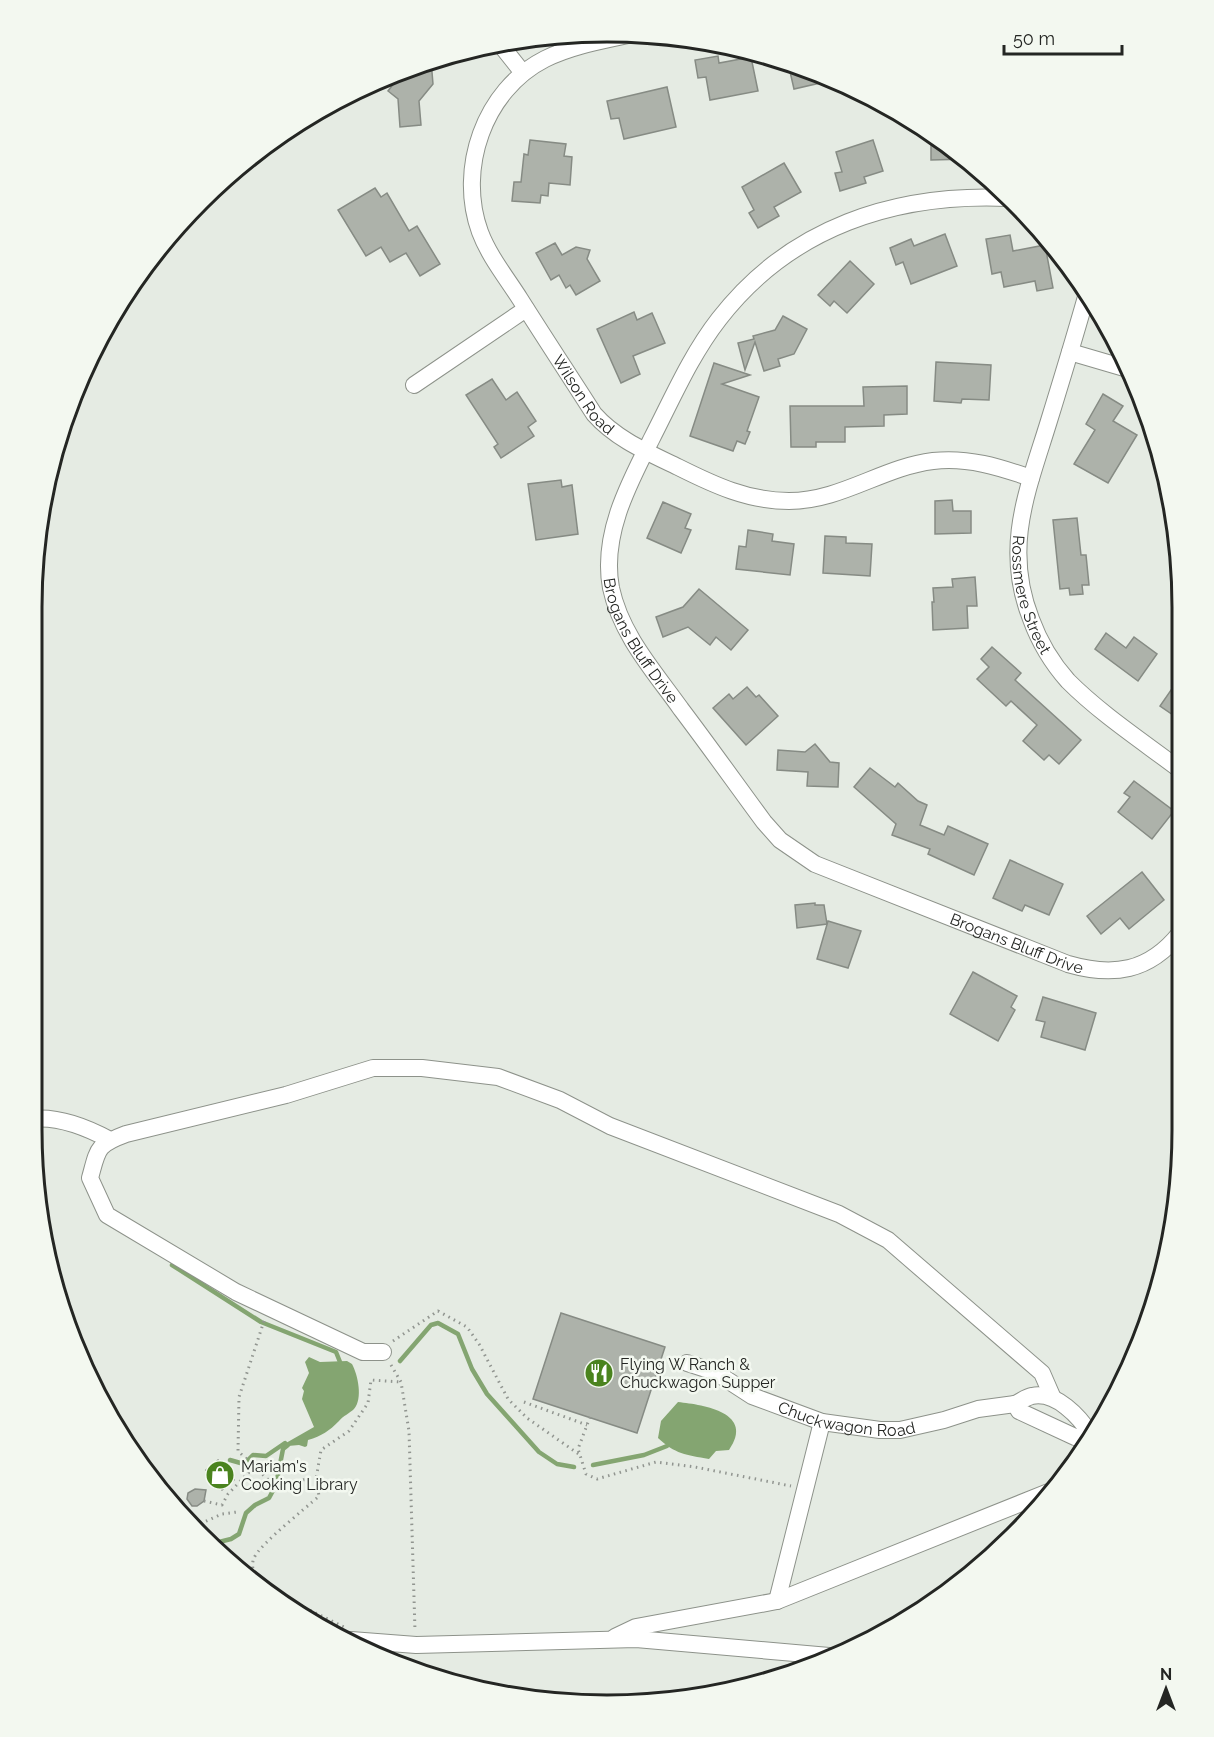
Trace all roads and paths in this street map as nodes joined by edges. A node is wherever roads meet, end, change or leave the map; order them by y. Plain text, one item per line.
1 (598, 42) edge
2 (506, 52) edge
3 (523, 73) junction
4 (997, 198) edge
5 (1084, 304) edge
6 (526, 309) junction
7 (1070, 352) junction
8 (1118, 366) edge
9 (414, 385) dead end
10 (645, 452) junction
11 (1031, 478) junction
12 (1172, 764) edge
13 (1172, 942) edge
14 (42, 1118) edge
15 (110, 1140) junction
16 (262, 1326) dead end
17 (383, 1352) junction
18 (687, 1363) dead end
19 (401, 1382) junction
20 (1052, 1396) junction
21 (524, 1402) dead end
22 (1015, 1404) junction
23 (590, 1417) dead end
24 (822, 1422) junction
25 (587, 1425) junction
26 (1087, 1428) edge
27 (1080, 1439) edge
28 (580, 1455) junction
29 (254, 1466) junction
30 (316, 1479) junction
31 (804, 1492) junction
32 (1037, 1497) edge
33 (204, 1501) dead end
34 (222, 1505) junction
35 (237, 1512) dead end
36 (230, 1513) junction
37 (201, 1523) edge
38 (254, 1571) edge
39 (777, 1601) junction
40 (301, 1605) edge
41 (610, 1640) junction
42 (366, 1641) edge
43 (369, 1641) junction
44 (416, 1645) junction
45 (816, 1655) edge

1 - 3 street, Wilson Road
2 - 3 street
3 - 6 street, Wilson Road
4 - 10 street, Brogans Bluff Drive
5 - 7 street, Rossmere Street
6 - 9 street
6 - 10 street, Wilson Road
7 - 8 street
7 - 11 street, Rossmere Street
10 - 11 street, Wilson Road
10 - 13 street, Brogans Bluff Drive
11 - 12 street, Rossmere Street
14 - 15 street
15 - 17 street
15 - 20 street
16 - 29 path
17 - 19 path
17 - 28 path
18 - 24 street, Chuckwagon Road
19 - 30 path
19 - 44 path
20 - 22 street, Chuckwagon Road
20 - 26 street
21 - 25 path
22 - 24 street, Chuckwagon Road
22 - 27 street
23 - 25 path
24 - 31 street
25 - 28 path
28 - 31 path
29 - 30 path
29 - 34 path
30 - 38 path
31 - 39 street
32 - 39 street
33 - 34 path
34 - 36 path
35 - 36 path
36 - 37 path
39 - 41 street
40 - 43 path
41 - 44 street
41 - 45 street
42 - 43 street
43 - 44 street

